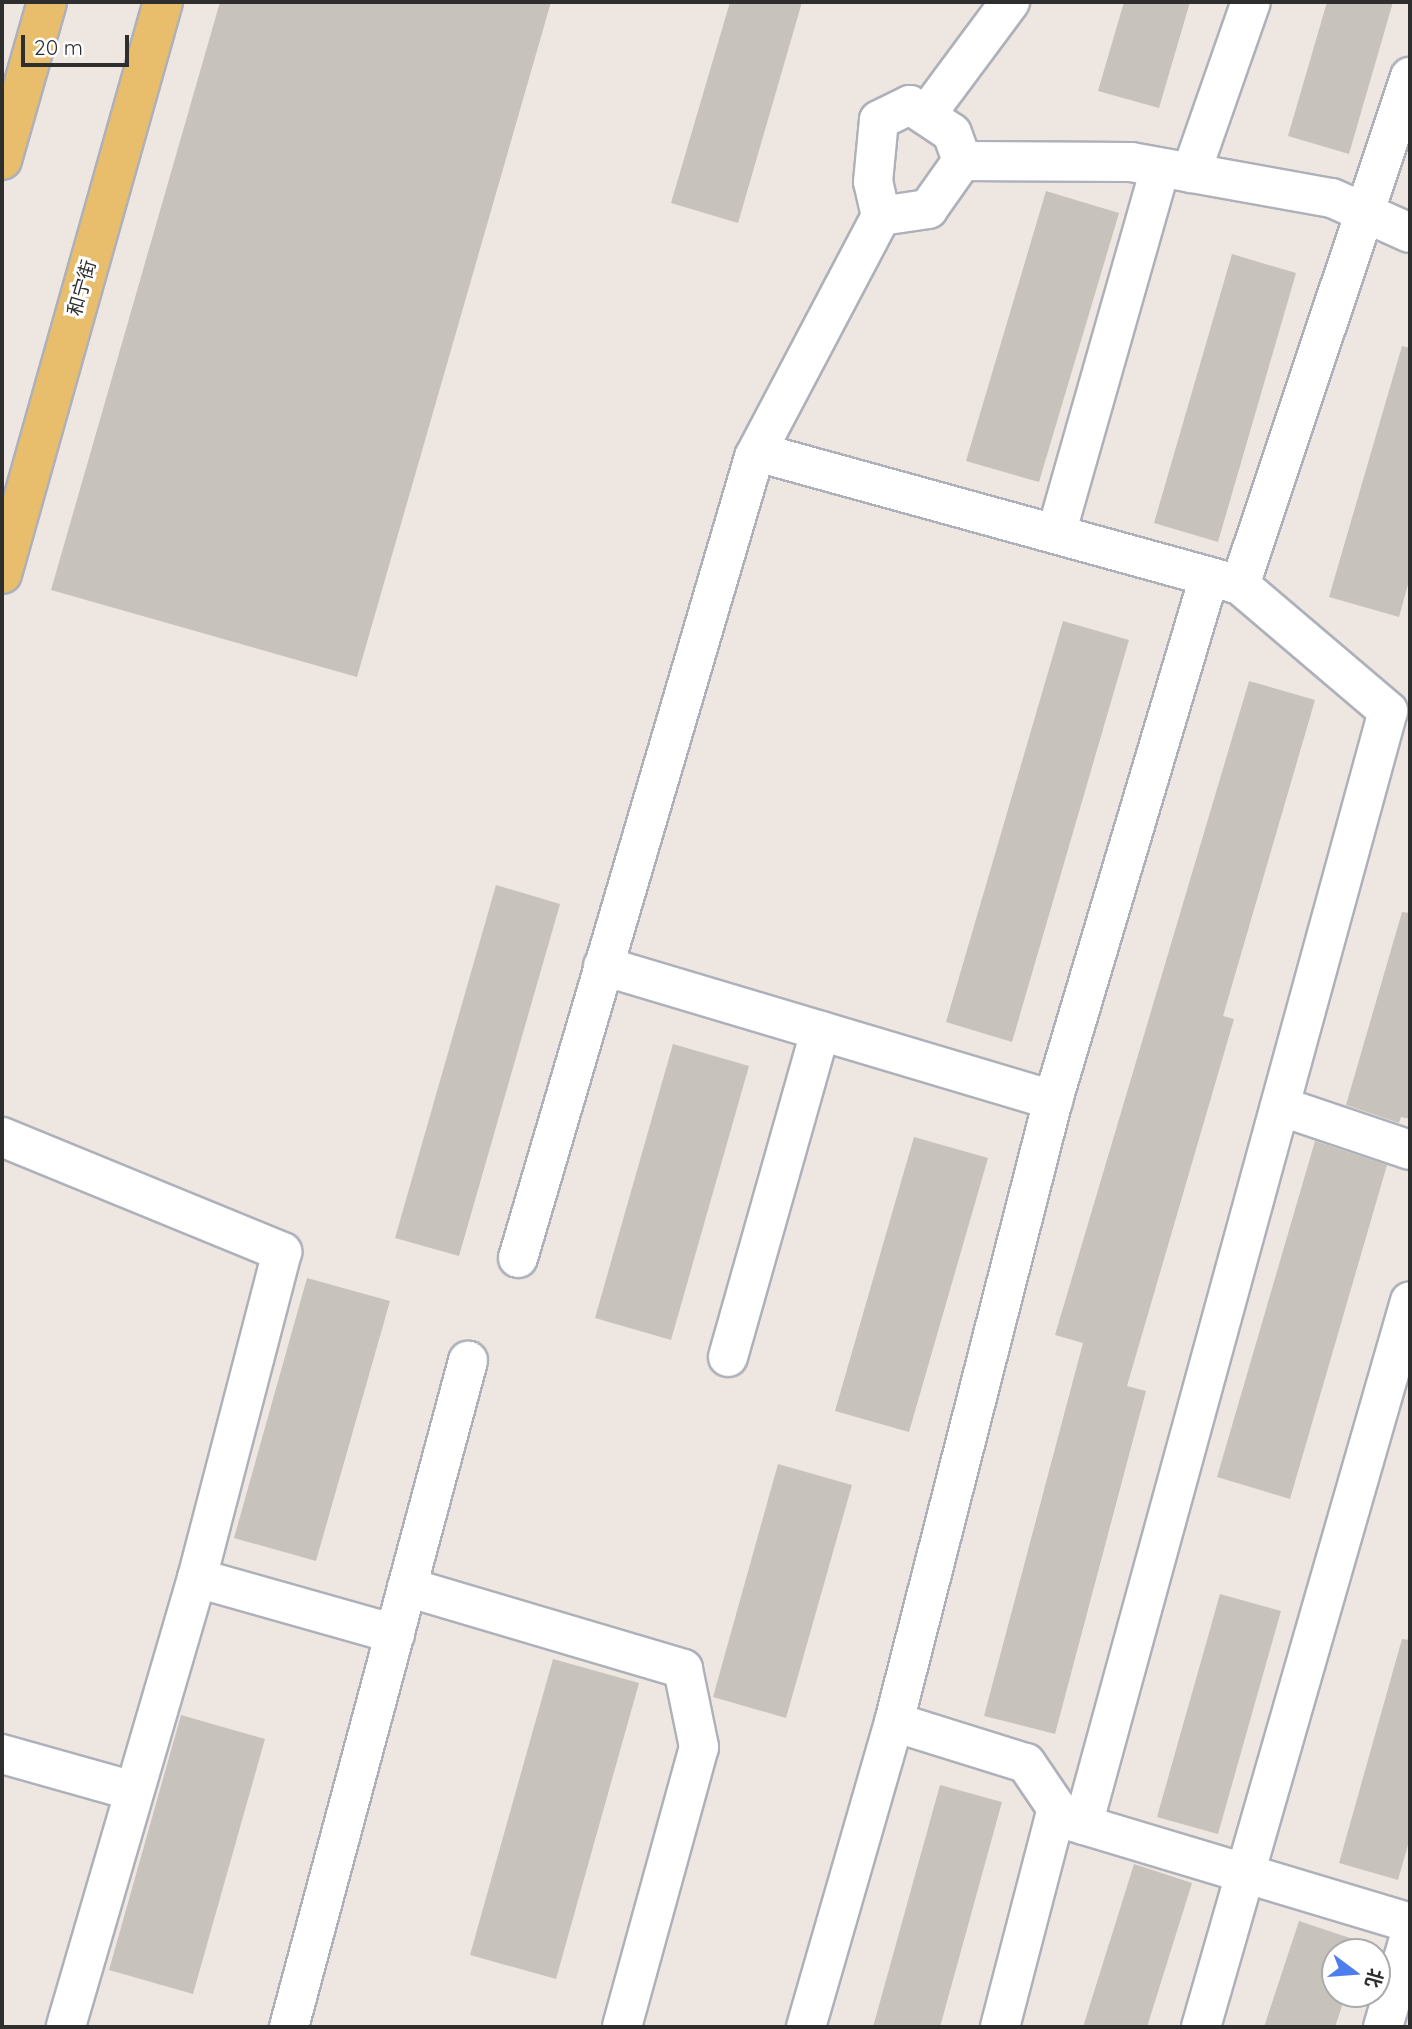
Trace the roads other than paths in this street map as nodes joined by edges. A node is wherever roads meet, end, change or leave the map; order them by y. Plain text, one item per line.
1 (47, 2) edge
2 (163, 2) edge
3 (1010, 2) edge
4 (1251, 2) edge
5 (1410, 76) edge
6 (926, 115) junction
7 (2, 160) edge
8 (962, 160) junction
9 (1175, 170) junction
10 (1367, 214) junction
11 (881, 216) junction
12 (1410, 233) edge
13 (757, 452) junction
14 (1056, 534) junction
15 (2, 575) edge
16 (1225, 581) junction
17 (1399, 702) edge
18 (603, 966) junction
19 (820, 1031) junction
20 (1053, 1100) junction
21 (1280, 1106) junction
22 (2, 1137) edge
23 (1410, 1150) edge
24 (518, 1258) dead end
25 (1410, 1301) edge
26 (729, 1357) dead end
27 (468, 1361) dead end
28 (197, 1578) junction
29 (407, 1587) junction
30 (395, 1634) junction
31 (894, 1722) junction
32 (2, 1754) edge
33 (134, 1791) junction
34 (1070, 1817) junction
35 (1244, 1873) junction
36 (1410, 1923) edge
37 (1410, 1934) edge
38 (66, 2027) edge
39 (289, 2027) edge
40 (622, 2027) edge
41 (806, 2027) edge
42 (1000, 2027) edge
43 (1201, 2027) edge
44 (1383, 2027) edge

1 - 7 main road
2 - 15 main road, 和宁街
3 - 6 lane
4 - 9 lane
5 - 10 lane
6 - 8 lane
6 - 11 lane
8 - 9 lane
8 - 11 lane
9 - 10 lane
9 - 14 lane
10 - 12 lane
10 - 16 lane
11 - 13 lane
13 - 14 lane
13 - 18 lane
14 - 16 lane
16 - 17 lane
16 - 20 lane
17 - 21 lane
18 - 19 lane
18 - 24 lane
19 - 20 lane
19 - 26 lane
20 - 31 lane
21 - 23 lane
21 - 34 lane
22 - 28 lane
25 - 35 lane
27 - 29 lane
28 - 30 lane
28 - 33 lane
29 - 30 lane
29 - 40 lane
30 - 39 lane
31 - 34 lane
31 - 41 lane
32 - 33 lane
33 - 38 lane
34 - 35 lane
34 - 42 lane
35 - 36 lane
35 - 43 lane
37 - 44 lane

